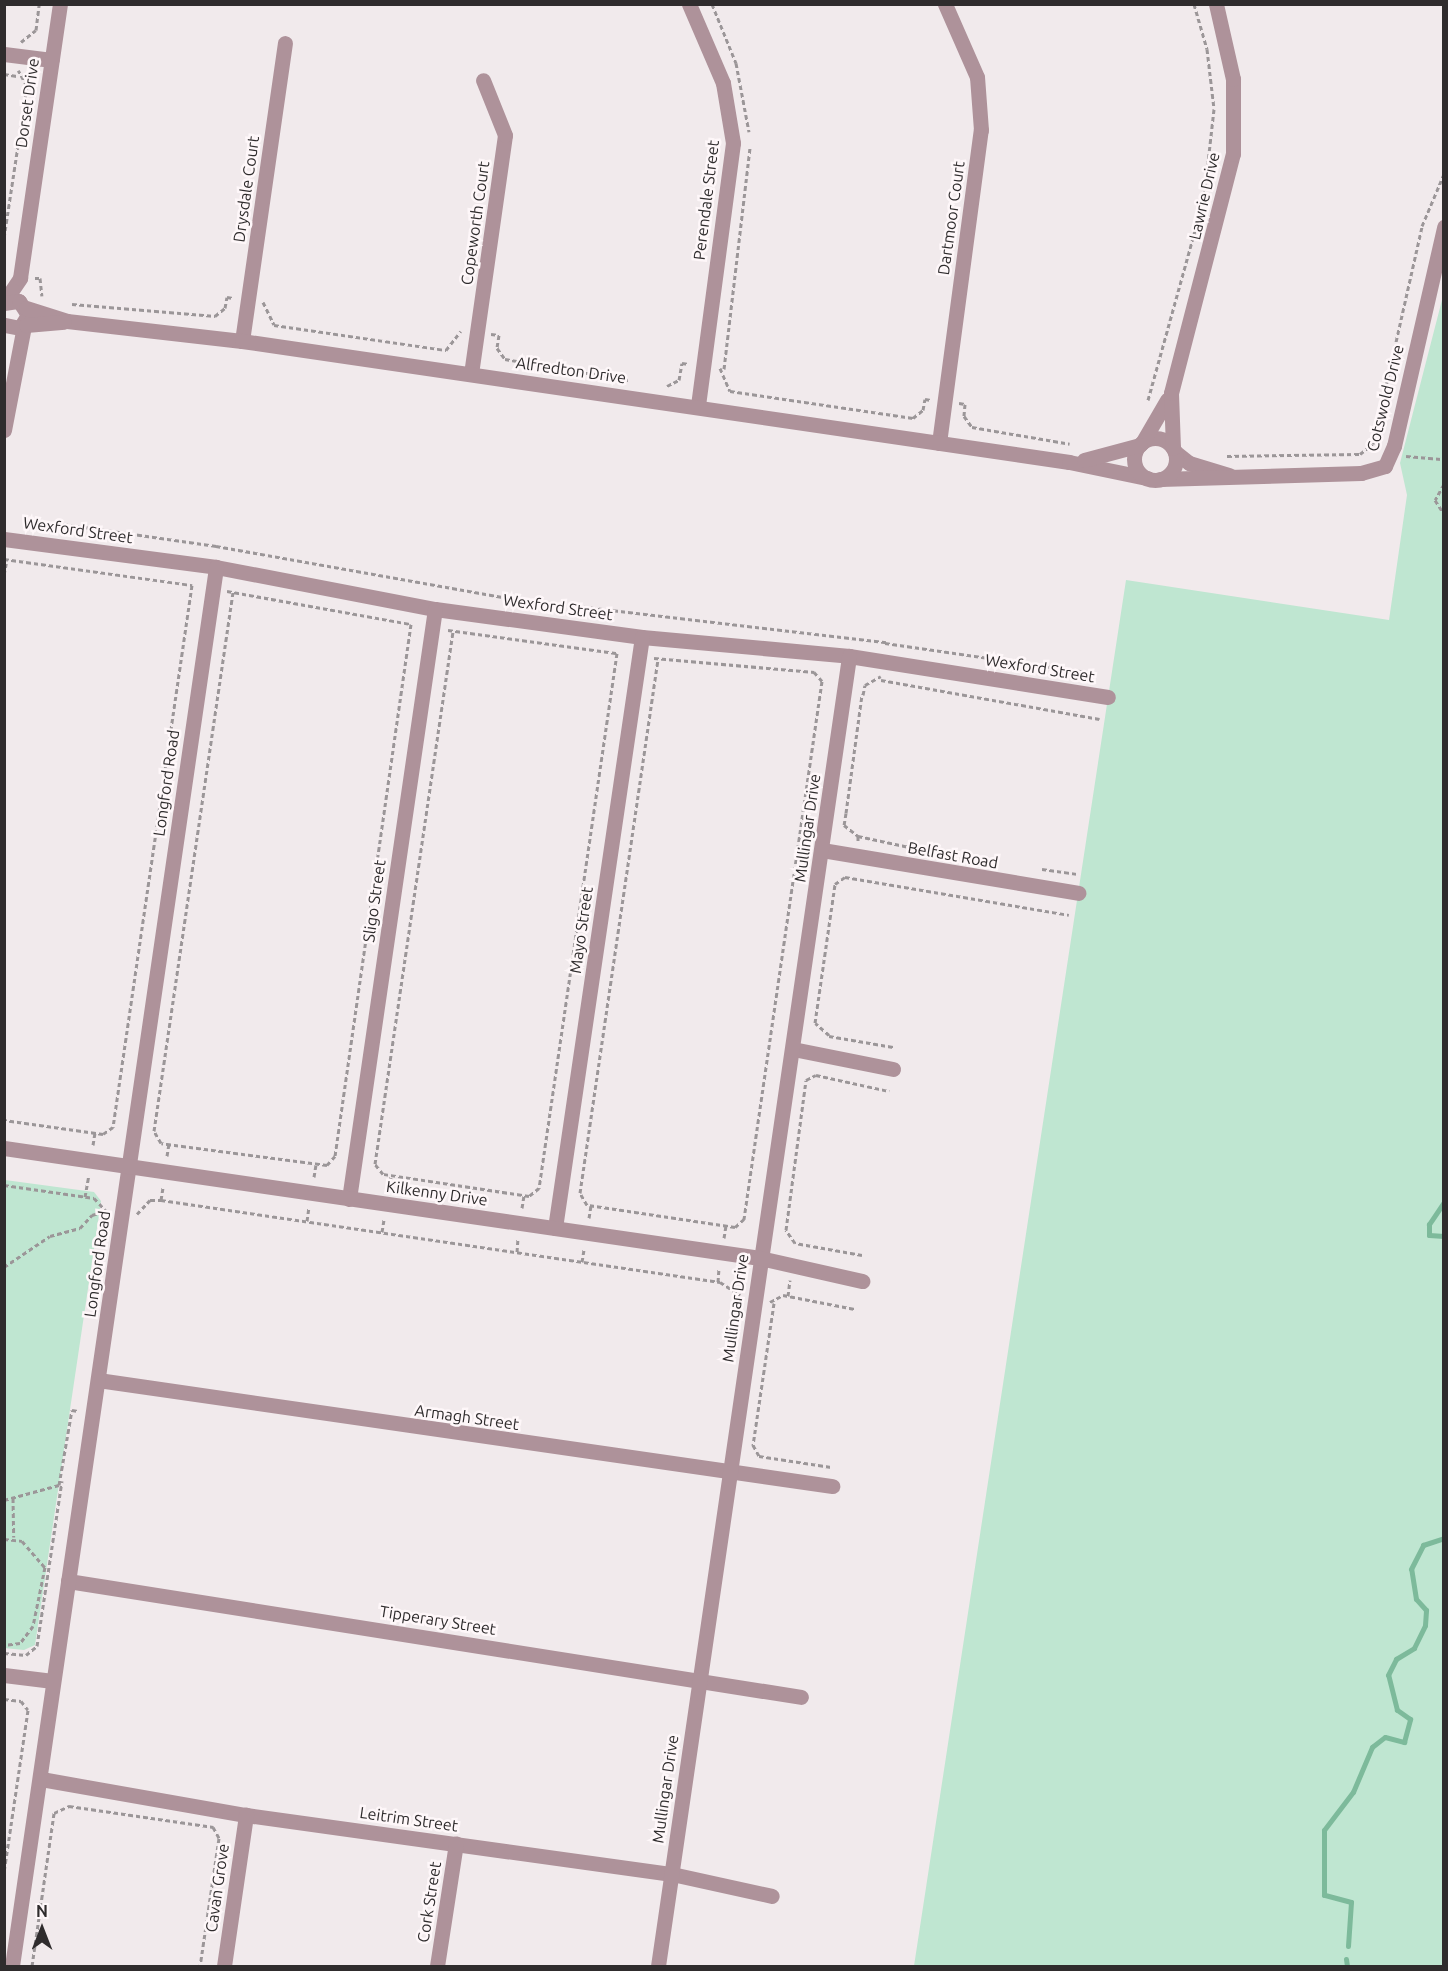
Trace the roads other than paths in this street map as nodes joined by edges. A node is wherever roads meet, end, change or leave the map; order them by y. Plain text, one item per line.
1 (60, 4) edge
2 (689, 4) edge
3 (945, 4) edge
4 (1216, 4) edge
5 (285, 43) dead end
6 (12, 55) edge
7 (52, 60) junction
8 (483, 80) dead end
9 (1443, 227) edge
10 (20, 278) junction
11 (4, 302) edge
12 (25, 306) junction
13 (67, 321) junction
14 (5, 325) edge
15 (25, 326) junction
16 (242, 340) junction
17 (16, 350) junction
18 (471, 374) junction
19 (1171, 393) junction
20 (698, 407) junction
21 (4, 430) edge
22 (939, 442) junction
23 (1141, 444) junction
24 (1174, 450) junction
25 (1069, 462) junction
26 (1237, 477) junction
27 (1154, 479) junction
28 (4, 539) edge
29 (216, 567) junction
30 (435, 609) junction
31 (642, 637) junction
32 (849, 656) junction
33 (1108, 697) dead end
34 (822, 850) junction
35 (1078, 893) dead end
36 (793, 1048) junction
37 (893, 1069) dead end
38 (4, 1148) edge
39 (129, 1166) junction
40 (349, 1199) junction
41 (555, 1228) junction
42 (760, 1258) junction
43 (862, 1281) dead end
44 (98, 1380) junction
45 (730, 1474) junction
46 (832, 1486) dead end
47 (68, 1581) junction
48 (4, 1675) edge
49 (699, 1679) junction
50 (53, 1681) junction
51 (801, 1697) dead end
52 (41, 1779) junction
53 (246, 1815) junction
54 (456, 1843) junction
55 (672, 1874) junction
56 (772, 1896) dead end
57 (12, 1966) edge
58 (224, 1966) edge
59 (437, 1966) edge
60 (658, 1966) edge

1 - 7 street, Dorset Drive
2 - 20 street, Perendale Street
3 - 22 street, Dartmoor Court
4 - 19 street, Lawrie Drive
5 - 16 street, Drysdale Court
6 - 7 street
7 - 10 street, Dorset Drive
8 - 18 street, Copeworth Court
9 - 26 street, Cotswold Drive
10 - 11 street, Dorset Drive
10 - 12 street, Dorset Drive
11 - 12 street, Alfredton Drive
12 - 13 street, Alfredton Drive
12 - 15 street, Dorset Drive
13 - 15 street, Alfredton Drive
13 - 16 street, Alfredton Drive
14 - 15 street, Alfredton Drive
14 - 17 street
15 - 17 street
16 - 18 street, Alfredton Drive
17 - 21 street
18 - 20 street, Alfredton Drive
19 - 23 street, Lawrie Drive
19 - 24 street, Lawrie Drive
20 - 22 street, Alfredton Drive
22 - 25 street, Alfredton Drive
23 - 24 street
23 - 25 street, Alfredton Drive
23 - 27 street
24 - 26 street, Cotswold Drive
24 - 27 street
25 - 27 street, Alfredton Drive
26 - 27 street, Cotswold Drive
28 - 29 street, Wexford Street
29 - 30 street, Wexford Street
29 - 39 street, Longford Road
30 - 31 street, Wexford Street
30 - 40 street, Sligo Street
31 - 32 street, Wexford Street
31 - 41 street, Mayo Street
32 - 33 street, Wexford Street
32 - 34 street, Mullingar Drive
34 - 35 street, Belfast Road
34 - 36 street, Mullingar Drive
36 - 37 street
36 - 42 street, Mullingar Drive
38 - 39 street, Kilkenny Drive
39 - 40 street, Kilkenny Drive
39 - 44 street, Longford Road
40 - 41 street, Kilkenny Drive
41 - 42 street, Kilkenny Drive
42 - 43 street, Kilkenny Drive
42 - 45 street, Mullingar Drive
44 - 45 street, Armagh Street
44 - 47 street, Longford Road
45 - 46 street, Armagh Street
45 - 49 street, Mullingar Drive
47 - 49 street, Tipperary Street
47 - 50 street, Longford Road
48 - 50 street
49 - 51 street, Tipperary Street
49 - 55 street, Mullingar Drive
50 - 52 street, Longford Road
52 - 53 street, Leitrim Street
52 - 57 street, Longford Road
53 - 54 street, Leitrim Street
53 - 58 street, Cavan Grove
54 - 55 street, Leitrim Street
54 - 59 street, Cork Street
55 - 56 street, Leitrim Street
55 - 60 street, Mullingar Drive

